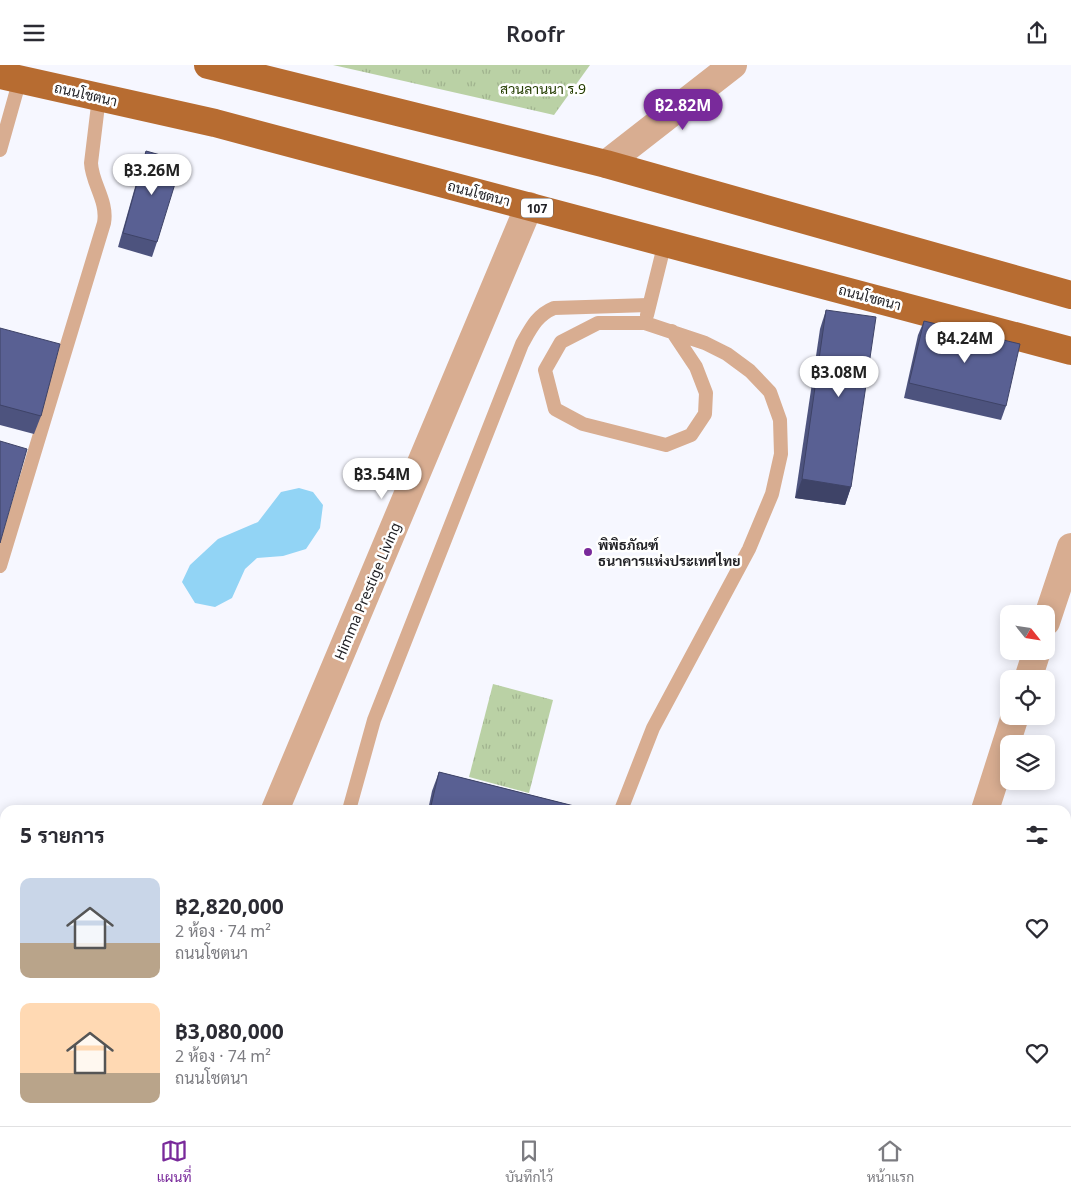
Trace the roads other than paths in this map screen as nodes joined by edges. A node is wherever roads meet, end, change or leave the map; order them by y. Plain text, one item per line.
1 (208, 65) edge
2 (733, 65) edge
3 (10, 77) edge
4 (99, 97) junction
5 (0, 151) edge
6 (606, 164) junction
7 (529, 206) junction
8 (665, 242) junction
9 (1071, 295) edge
10 (649, 305) junction
11 (645, 323) junction
12 (672, 331) junction
13 (1071, 351) edge
14 (1071, 547) edge
15 (0, 566) edge
16 (1052, 605) edge
17 (1013, 725) edge
18 (277, 805) edge
19 (350, 805) edge
20 (623, 805) edge
21 (987, 805) edge

1 - 6 main road
2 - 6 street
3 - 4 main road, ถนนโชตนา / 107
3 - 5 lane
4 - 7 main road, ถนนโชตนา / 107
4 - 15 lane
6 - 9 main road
7 - 8 main road, ถนนโชตนา / 107
7 - 18 street, Himma Prestige Living
8 - 10 lane
8 - 13 main road, ถนนโชตนา / 107
10 - 11 lane
10 - 19 lane
11 - 12 lane
11 - 12 lane
12 - 20 lane
14 - 16 street
17 - 21 street

